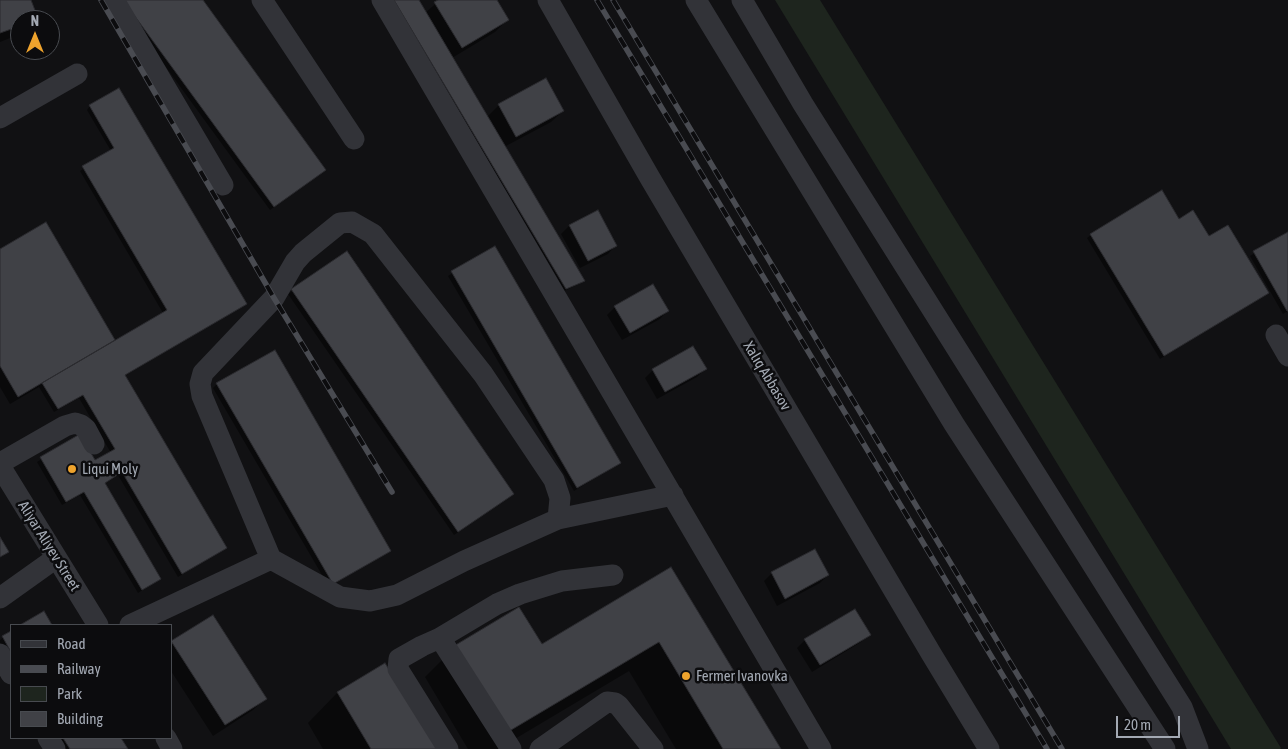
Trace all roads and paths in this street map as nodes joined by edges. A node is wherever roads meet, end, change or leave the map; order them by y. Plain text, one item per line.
1 (114, 0) edge
2 (262, 0) edge
3 (382, 0) edge
4 (548, 0) edge
5 (696, 0) edge
6 (742, 0) edge
7 (77, 74) dead end
8 (0, 118) edge
9 (354, 139) dead end
10 (223, 186) dead end
11 (1276, 335) dead end
12 (1288, 356) edge
13 (94, 444) dead end
14 (0, 463) edge
15 (0, 466) edge
16 (673, 495) junction
17 (558, 519) junction
18 (56, 558) junction
19 (271, 559) junction
20 (614, 575) dead end
21 (0, 598) edge
22 (97, 624) edge
23 (132, 624) edge
24 (440, 638) junction
25 (0, 654) edge
26 (10, 672) edge
27 (448, 749) edge
28 (511, 749) edge
29 (540, 749) edge
30 (653, 749) edge
31 (821, 749) edge
32 (989, 749) edge
33 (1165, 749) edge
34 (1198, 749) edge

1 - 10 street
2 - 9 street
3 - 16 street
4 - 32 street, Xalıq Abbasov
5 - 33 street
6 - 34 street
7 - 8 street
11 - 12 street
13 - 14 street
15 - 18 street, Aliyar Aliyev Street
16 - 17 street
16 - 31 street
17 - 19 street
17 - 19 street
18 - 21 street
18 - 22 street, Aliyar Aliyev Street
19 - 23 street
20 - 24 street
24 - 27 street
24 - 28 street
25 - 26 street
29 - 30 street

